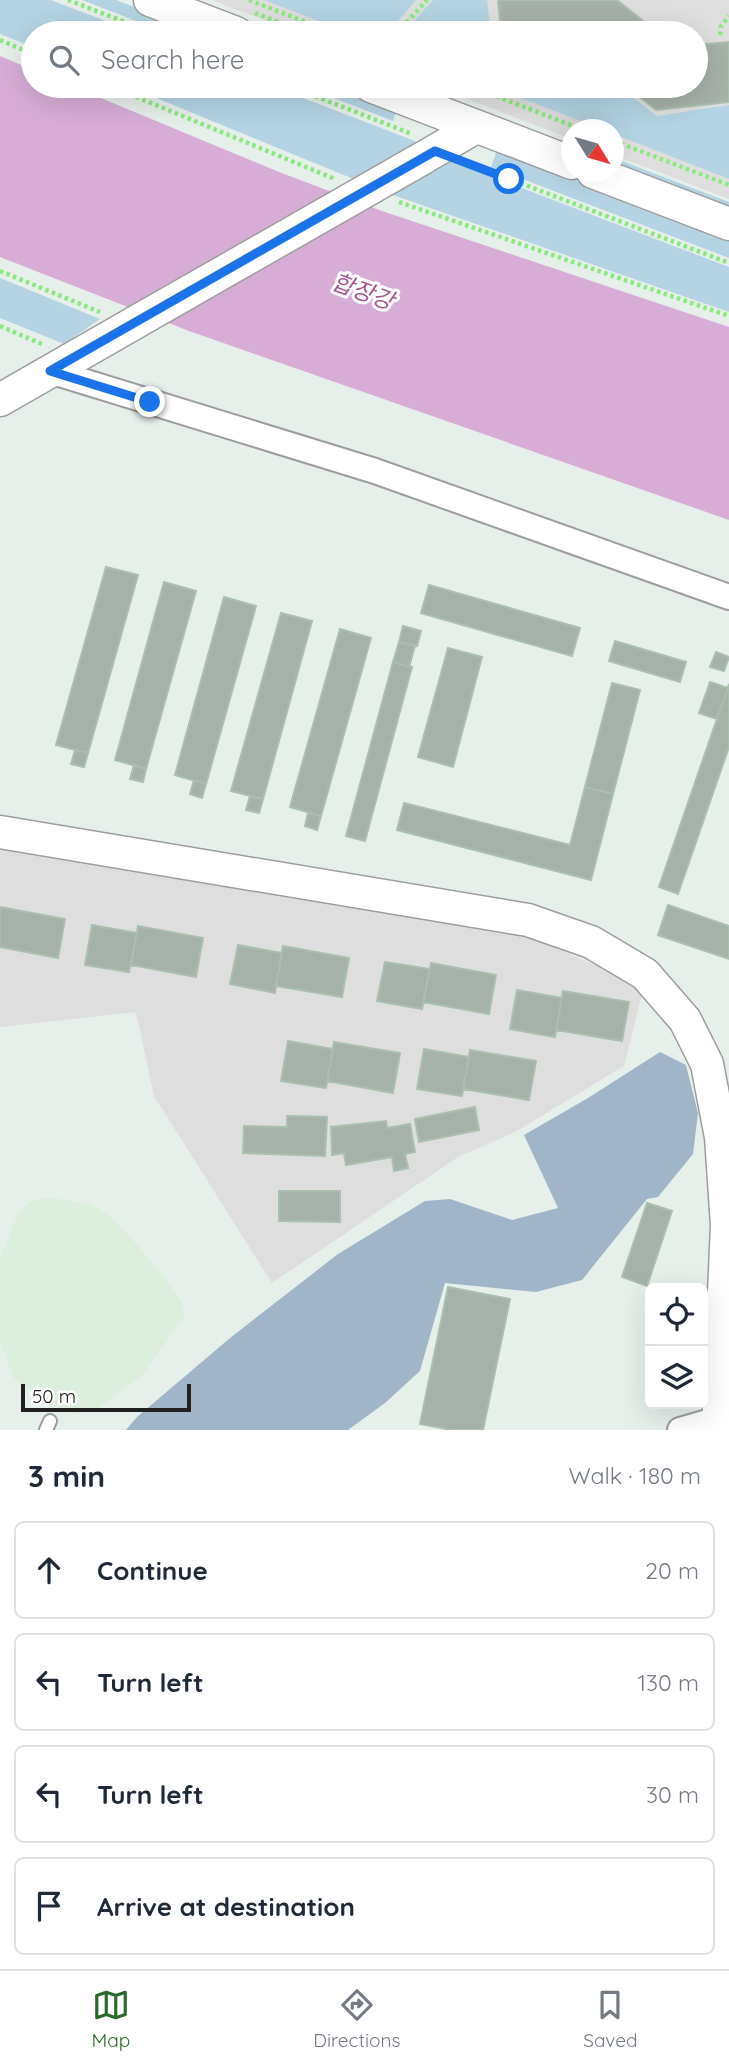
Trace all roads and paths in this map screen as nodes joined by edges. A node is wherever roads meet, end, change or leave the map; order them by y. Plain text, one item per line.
1 (68, 0) edge
2 (150, 0) edge
3 (249, 0) edge
4 (425, 0) edge
5 (729, 16) edge
6 (123, 21) edge
7 (241, 21) edge
8 (303, 21) edge
9 (407, 21) edge
10 (720, 35) dead end
11 (0, 40) edge
12 (21, 49) edge
13 (139, 98) edge
14 (320, 98) edge
15 (402, 98) edge
16 (501, 98) edge
17 (561, 121) edge
18 (476, 127) junction
19 (624, 145) edge
20 (429, 155) junction
21 (561, 159) edge
22 (619, 182) edge
23 (347, 184) dead end
24 (729, 185) edge
25 (396, 201) dead end
26 (729, 224) edge
27 (729, 263) edge
28 (0, 271) edge
29 (100, 312) dead end
30 (729, 316) edge
31 (0, 326) edge
32 (47, 358) junction
33 (0, 400) edge
34 (729, 597) edge
35 (0, 832) edge
36 (725, 1137) edge
37 (718, 1424) edge
38 (680, 1430) edge

1 - 6 path
2 - 7 street
3 - 8 path
4 - 9 path
5 - 10 path
11 - 12 path
13 - 23 path
14 - 20 path
15 - 18 street
16 - 17 path
18 - 20 street
18 - 21 street
19 - 24 path
20 - 27 path
20 - 32 street, bridge
22 - 26 street
25 - 30 path
28 - 29 path
31 - 32 path
32 - 33 street
32 - 34 street
35 - 36 street
36 - 37 street
37 - 38 street

